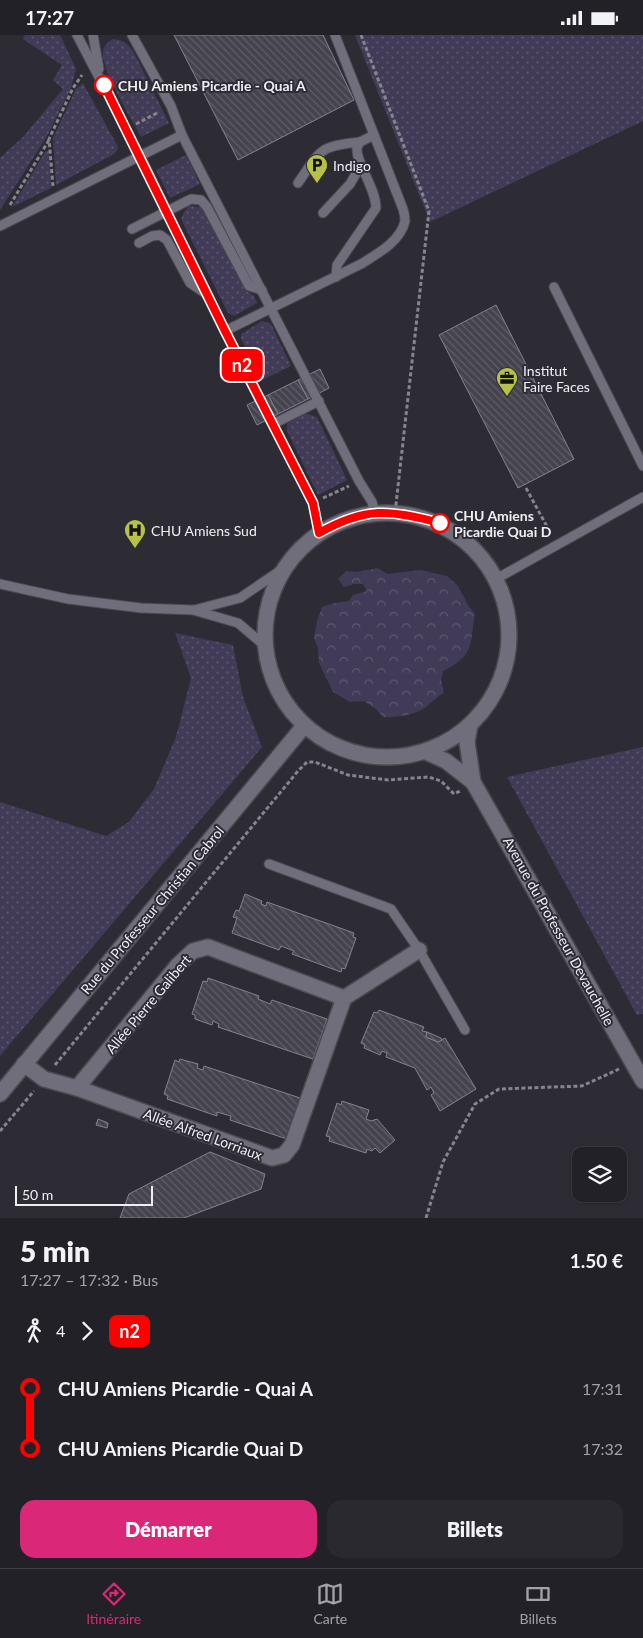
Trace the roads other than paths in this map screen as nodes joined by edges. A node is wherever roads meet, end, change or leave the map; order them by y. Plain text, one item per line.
1 (77, 35) edge
2 (93, 35) edge
3 (128, 35) edge
4 (335, 35) edge
5 (134, 39) edge
6 (100, 79) junction
7 (182, 135) junction
8 (374, 135) junction
9 (360, 142) junction
10 (140, 156) junction
11 (361, 165) junction
12 (298, 183) dead end
13 (167, 211) junction
14 (323, 213) dead end
15 (0, 227) edge
16 (132, 229) dead end
17 (139, 243) dead end
18 (336, 277) junction
19 (554, 287) dead end
20 (262, 290) junction
21 (208, 295) junction
22 (271, 308) junction
23 (225, 331) junction
24 (319, 401) junction
25 (273, 424) junction
26 (643, 466) edge
27 (643, 497) edge
28 (375, 513) junction
29 (319, 533) junction
30 (284, 568) junction
31 (496, 579) junction
32 (0, 584) edge
33 (193, 610) junction
34 (264, 645) junction
35 (470, 725) junction
36 (304, 727) junction
37 (426, 752) junction
38 (473, 782) junction
39 (269, 864) dead end
40 (419, 951) junction
41 (344, 998) junction
42 (465, 1030) dead end
43 (24, 1064) junction
44 (640, 1074) edge
45 (76, 1088) junction
46 (0, 1094) edge

1 - 6 lane
2 - 6 lane
3 - 5 lane
4 - 8 lane
5 - 7 lane
6 - 10 lane
7 - 10 lane
7 - 20 lane
8 - 9 lane
8 - 18 lane
9 - 11 lane
9 - 12 lane
10 - 13 lane
10 - 15 lane
11 - 14 lane
11 - 18 lane
13 - 16 lane
13 - 20 lane
13 - 21 lane
17 - 21 lane
18 - 22 lane
19 - 26 lane
20 - 22 lane
21 - 23 lane
22 - 23 lane
22 - 24 lane
23 - 25 lane
24 - 25 lane
24 - 28 lane
25 - 29 lane
27 - 31 lane
28 - 29 street
28 - 31 street
29 - 30 street
30 - 33 lane
30 - 34 street
31 - 35 street
32 - 33 lane
33 - 34 lane
34 - 36 street
35 - 37 street
35 - 38 street
36 - 37 street
36 - 43 street, Rue du Professeur Christian Cabrol
37 - 38 street
38 - 44 street, Avenue du Professeur Devauchelle
39 - 40 lane
40 - 41 street
40 - 42 lane
41 - 45 street, Allée Pierre Galibert
41 - 45 street, Allée Alfred Lorriaux
43 - 45 street, Allée Alfred Lorriaux
43 - 46 street, Rue du Professeur Christian Cabrol

